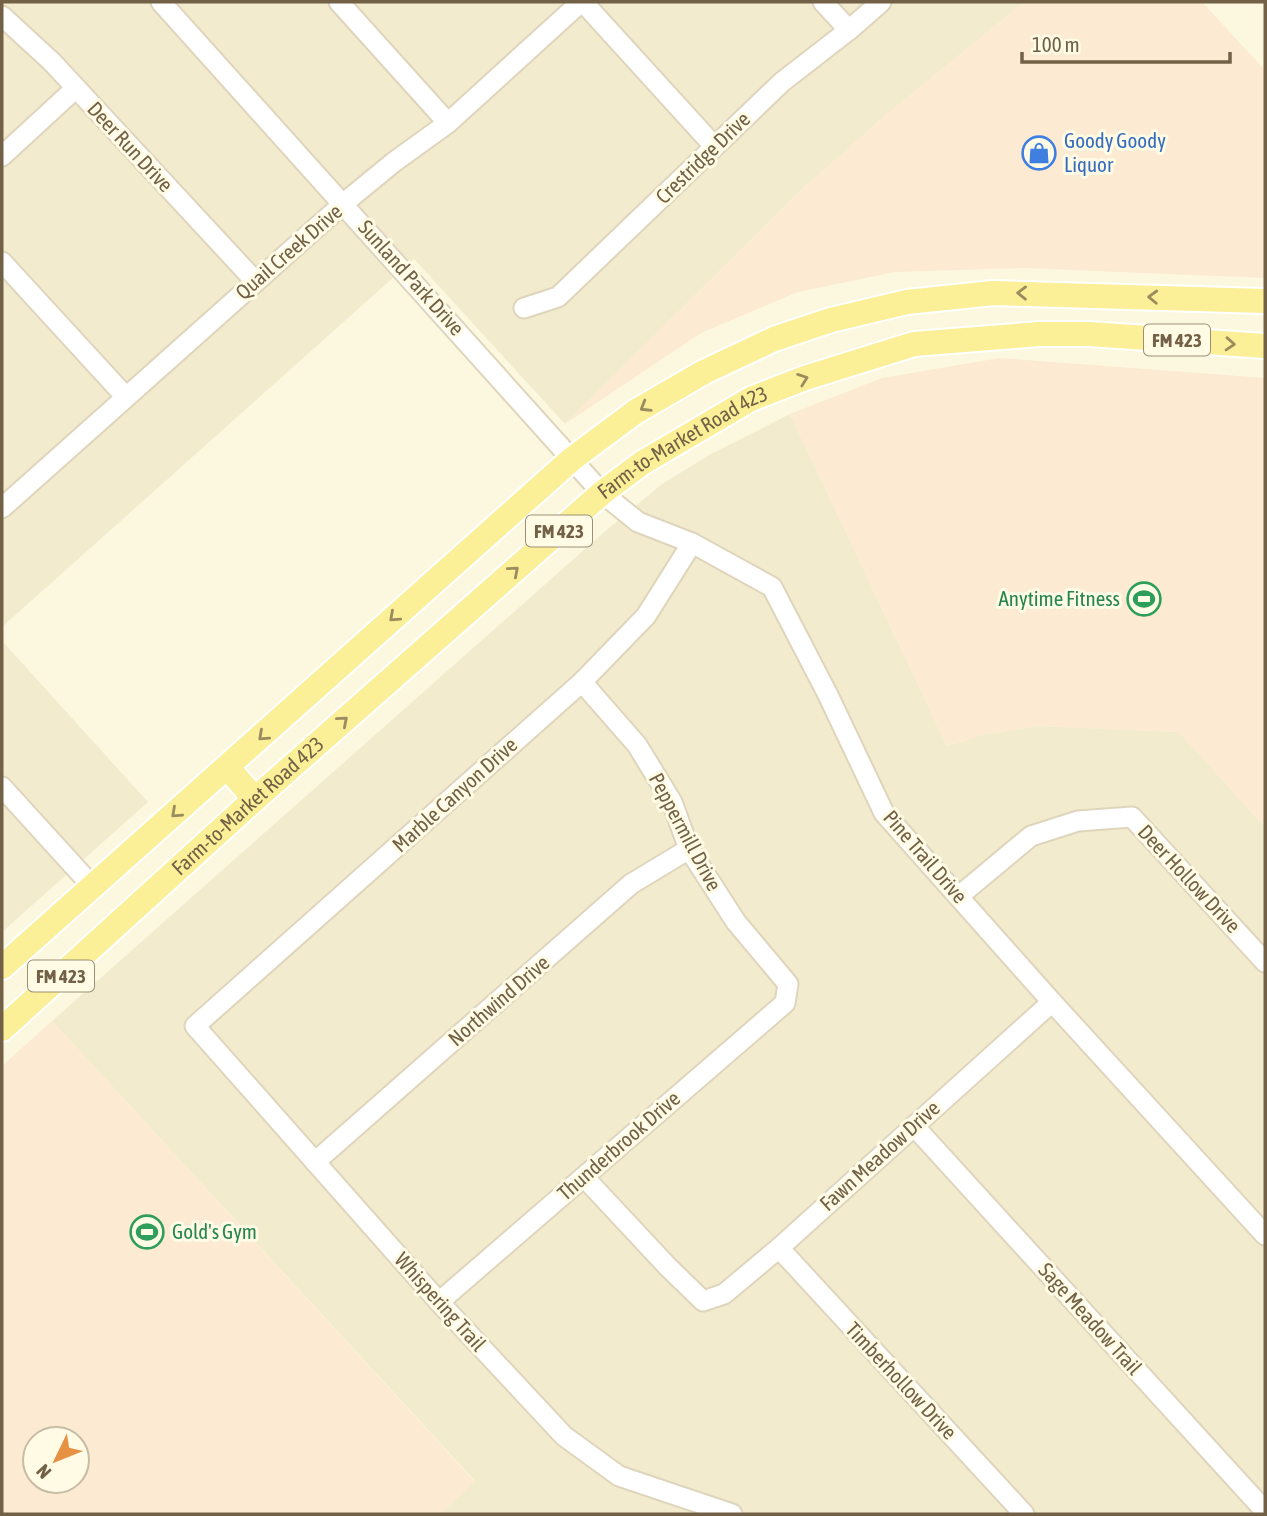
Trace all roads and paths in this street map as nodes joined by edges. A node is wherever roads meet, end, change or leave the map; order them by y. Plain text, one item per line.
1 (161, 2) edge
2 (339, 2) edge
3 (582, 2) edge
4 (823, 2) edge
5 (881, 2) edge
6 (2, 16) edge
7 (849, 30) junction
8 (76, 88) junction
9 (448, 123) junction
10 (714, 146) junction
11 (2, 156) edge
12 (344, 203) junction
13 (2, 262) edge
14 (255, 281) junction
15 (1090, 295) junction
16 (1265, 301) edge
17 (524, 309) dead end
18 (1089, 334) junction
19 (1265, 346) edge
20 (125, 396) junction
21 (572, 458) junction
22 (602, 493) junction
23 (2, 508) edge
24 (692, 543) junction
25 (582, 682) junction
26 (227, 767) junction
27 (6, 799) edge
28 (255, 799) junction
29 (689, 849) junction
30 (93, 887) junction
31 (959, 895) junction
32 (1265, 962) edge
33 (2, 967) edge
34 (788, 984) joint
35 (1052, 1002) junction
36 (195, 1026) joint
37 (2, 1030) edge
38 (914, 1126) junction
39 (315, 1162) junction
40 (584, 1177) junction
41 (1265, 1235) edge
42 (779, 1248) junction
43 (439, 1301) junction
44 (1265, 1511) edge
45 (732, 1514) edge
46 (1024, 1514) edge

1 - 12 street, Sunland Park Drive
2 - 9 street
3 - 9 street, Quail Creek Drive
3 - 10 street
4 - 7 street
5 - 7 street, Crestridge Drive
6 - 8 street, Deer Run Drive
7 - 10 street, Crestridge Drive
8 - 11 street
8 - 14 street, Deer Run Drive
9 - 12 street, Quail Creek Drive
10 - 17 street, Crestridge Drive
12 - 14 street, Quail Creek Drive
12 - 21 street, Sunland Park Drive
13 - 20 street
14 - 20 street, Quail Creek Drive
16 -> 15 main road, Farm-to-Market Road 423 / FM 423
15 - 18 main road
15 -> 21 main road, Farm-to-Market Road 423 / FM 423
18 -> 19 main road, Farm-to-Market Road 423 / FM 423
22 -> 18 main road, Farm-to-Market Road 423 / FM 423
20 - 23 street, Quail Creek Drive
21 - 22 street, Sunland Park Drive
21 -> 26 main road, Farm-to-Market Road 423 / FM 423
22 - 24 street, Pine Trail Drive
28 -> 22 main road, Farm-to-Market Road 423 / FM 423
24 - 25 street, Marble Canyon Drive
24 - 31 street, Pine Trail Drive
25 - 29 street, Peppermill Drive
25 - 36 street, Marble Canyon Drive
26 - 28 main road
26 -> 30 main road, Farm-to-Market Road 423 / FM 423
27 - 30 street
28 - 37 main road, Farm-to-Market Road 423 / FM 423
29 - 34 street, Peppermill Drive
29 - 39 street, Northwind Drive
30 - 33 main road, Farm-to-Market Road 423 / FM 423
31 - 32 street, Deer Hollow Drive
31 - 35 street, Pine Trail Drive
34 - 40 street, Thunderbrook Drive
35 - 38 street, Fawn Meadow Drive
35 - 41 street, Pine Trail Drive
36 - 39 street, Whispering Trail
38 - 42 street, Fawn Meadow Drive
38 - 44 street, Sage Meadow Trail
39 - 43 street, Whispering Trail
40 - 42 street, Fawn Meadow Drive
40 - 43 street, Thunderbrook Drive
42 - 46 street, Timberhollow Drive
43 - 45 street, Whispering Trail

